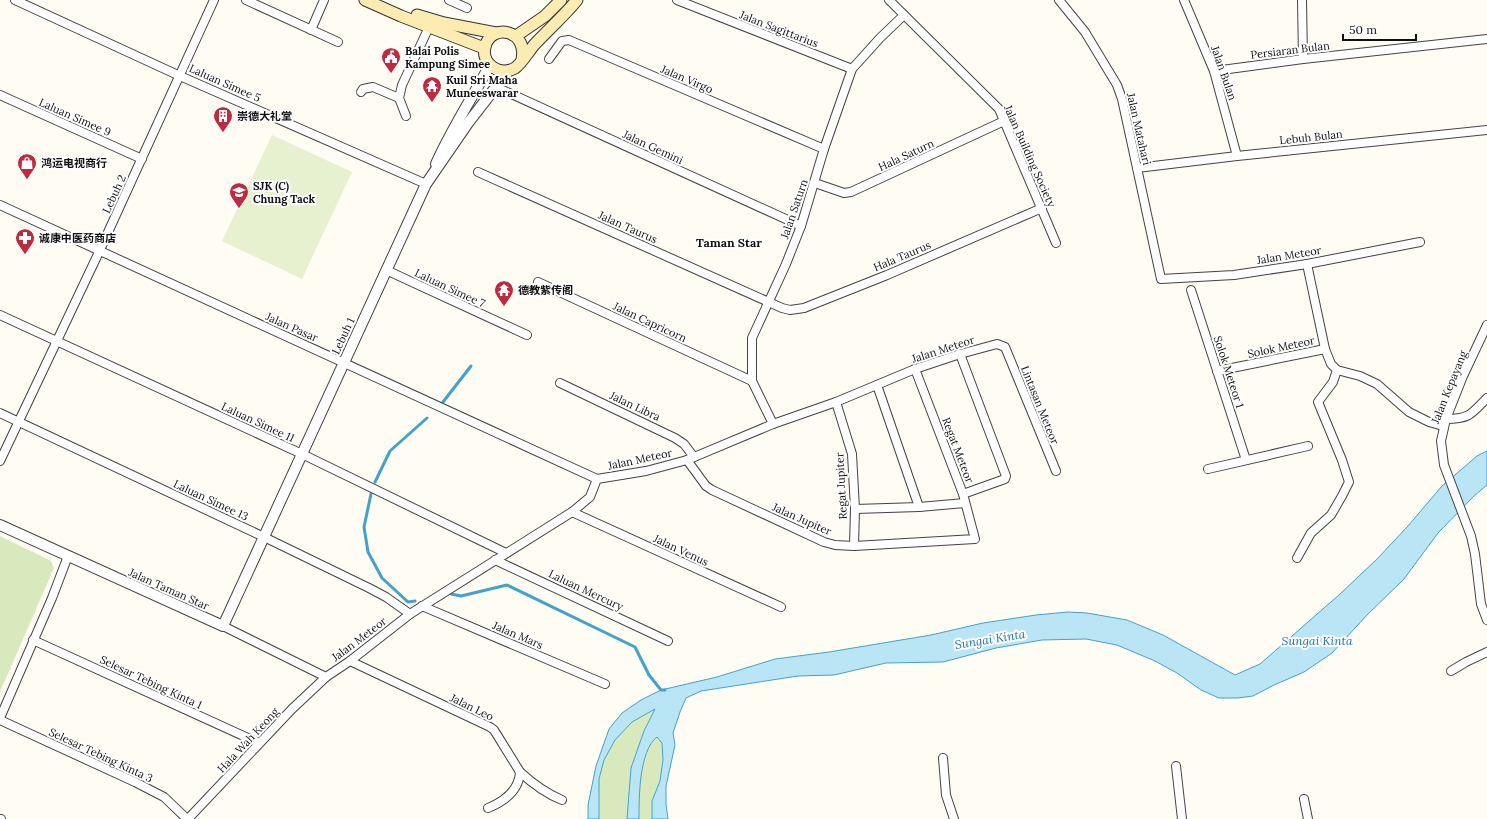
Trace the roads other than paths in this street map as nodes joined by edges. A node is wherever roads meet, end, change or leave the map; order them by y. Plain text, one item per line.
1 (15, 0) edge
2 (214, 0) edge
3 (246, 0) edge
4 (324, 0) edge
5 (366, 0) edge
6 (381, 0) edge
7 (449, 0) edge
8 (561, 0) edge
9 (577, 0) edge
10 (677, 0) edge
11 (889, 0) edge
12 (1059, 0) edge
13 (1184, 0) edge
14 (1302, 0) edge
15 (467, 8) dead end
16 (904, 15) junction
17 (429, 27) junction
18 (311, 30) junction
19 (496, 33) junction
20 (516, 36) junction
21 (1487, 39) edge
22 (338, 42) dead end
23 (484, 48) junction
24 (522, 59) junction
25 (549, 59) dead end
26 (1303, 59) junction
27 (490, 65) junction
28 (852, 68) junction
29 (509, 70) junction
30 (1214, 71) junction
31 (180, 76) junction
32 (496, 87) junction
33 (361, 92) dead end
34 (0, 95) edge
35 (399, 98) junction
36 (406, 116) dead end
37 (1004, 121) junction
38 (1487, 130) edge
39 (824, 150) junction
40 (1237, 156) junction
41 (142, 159) junction
42 (1137, 168) junction
43 (478, 172) dead end
44 (815, 183) junction
45 (426, 184) junction
46 (0, 205) edge
47 (1042, 208) junction
48 (801, 226) junction
49 (1420, 242) dead end
50 (1056, 243) dead end
51 (99, 252) junction
52 (1307, 264) junction
53 (386, 270) junction
54 (1161, 279) joint
55 (538, 282) dead end
56 (1191, 290) dead end
57 (768, 302) junction
58 (0, 316) edge
59 (1487, 325) edge
60 (527, 335) dead end
61 (56, 341) junction
62 (1005, 347) joint
63 (1325, 349) junction
64 (960, 354) junction
65 (344, 363) junction
66 (915, 369) junction
67 (1336, 370) junction
68 (1217, 371) junction
69 (752, 382) junction
70 (560, 384) dead end
71 (877, 385) junction
72 (1487, 398) edge
73 (836, 402) junction
74 (0, 413) edge
75 (19, 422) junction
76 (1445, 422) junction
77 (773, 424) junction
78 (1308, 446) dead end
79 (302, 454) junction
80 (691, 458) junction
81 (1246, 460) junction
82 (0, 461) edge
83 (1208, 470) dead end
84 (1056, 471) dead end
85 (597, 480) junction
86 (963, 494) junction
87 (965, 503) junction
88 (919, 507) junction
89 (855, 509) junction
90 (572, 512) junction
91 (0, 525) edge
92 (264, 537) junction
93 (975, 539) joint
94 (854, 546) junction
95 (506, 553) junction
96 (68, 556) junction
97 (1297, 558) dead end
98 (495, 560) junction
99 (422, 606) junction
100 (782, 608) dead end
101 (410, 614) junction
102 (1487, 620) edge
103 (223, 626) junction
104 (33, 640) junction
105 (668, 641) dead end
106 (1487, 652) edge
107 (350, 661) junction
108 (1452, 671) dead end
109 (326, 677) junction
110 (605, 684) dead end
111 (0, 719) edge
112 (259, 743) junction
113 (943, 758) dead end
114 (1176, 766) dead end
115 (520, 772) junction
116 (1304, 799) dead end
117 (562, 800) dead end
118 (488, 808) dead end
119 (188, 819) edge
120 (954, 819) edge
121 (1182, 819) edge
122 (1308, 819) edge

1 - 31 street, Laluan Simee 5
2 - 31 street, Lebuh 2
3 - 18 street
4 - 18 street
5 - 17 main road
6 - 19 main road
7 - 15 street
8 - 20 main road
9 - 24 main road
10 - 28 street, Jalan Sagittarius
11 - 16 street, Jalan Building Society
12 - 42 street, Jalan Matahari
13 - 30 street, Jalan Bulan
14 - 26 street
16 - 28 street, Jalan Saturn
16 - 37 street, Jalan Building Society
17 - 23 main road
17 - 35 street
18 - 22 street
19 - 20 main road
19 - 23 main road
20 - 24 main road
21 - 26 street, Persiaran Bulan
23 - 27 main road
24 - 29 main road
25 - 39 street, Jalan Virgo
26 - 30 street, Persiaran Bulan
27 - 29 main road
27 - 45 street
28 - 39 street, Jalan Saturn
29 - 32 street, Lebuh 1
30 - 40 street, Jalan Bulan
31 - 41 street, Lebuh 2
31 - 45 street, Laluan Simee 5
32 - 45 street, Lebuh 1
32 - 48 street, Jalan Gemini
33 - 35 street
34 - 41 street, Laluan Simee 9
35 - 36 street
37 - 44 street, Hala Saturn
37 - 47 street, Jalan Building Society
38 - 40 street, Lebuh Bulan
39 - 44 street, Jalan Saturn
40 - 42 street, Lebuh Bulan
41 - 51 street, Lebuh 2
42 - 54 street, Jalan Matahari
43 - 57 street, Jalan Taurus
44 - 48 street, Jalan Saturn
45 - 53 street, Lebuh 1
46 - 51 street, Jalan Pasar
47 - 50 street, Jalan Building Society
47 - 57 street, Hala Taurus
48 - 57 street, Jalan Saturn
49 - 52 street, Jalan Meteor
51 - 61 street, Lebuh 2
51 - 65 street, Jalan Pasar
52 - 54 street, Jalan Meteor
52 - 63 street
53 - 60 street, Laluan Simee 7
53 - 65 street, Lebuh 1
55 - 69 street, Jalan Capricorn
56 - 68 street, Solok Meteor 1
57 - 69 street, Jalan Saturn
58 - 61 street, Laluan Simee 11
59 - 76 street, Jalan Kepayang
61 - 75 street, Lebuh 2
61 - 79 street, Laluan Simee 11
62 - 64 street, Jalan Meteor
62 - 84 street, Lintasan Meteor
63 - 67 street
63 - 68 street, Solok Meteor
64 - 66 street, Jalan Meteor
64 - 86 street
65 - 79 street, Lebuh 1
65 - 85 street, Jalan Pasar
66 - 71 street, Jalan Meteor
66 - 86 street, Regat Meteor
67 - 76 street
67 - 97 street
68 - 81 street, Solok Meteor 1
69 - 77 street, Jalan Saturn
70 - 80 street, Jalan Libra
71 - 73 street, Jalan Meteor
71 - 88 street
72 - 76 street
73 - 77 street, Jalan Meteor
73 - 89 street, Regat Jupiter
74 - 75 street, Laluan Simee 13
75 - 82 street, Lebuh 2
75 - 92 street, Laluan Simee 13
76 - 102 street, Jalan Kepayang
77 - 80 street, Jalan Meteor
78 - 81 street
79 - 92 street, Lebuh 1
79 - 95 street, Laluan Simee 11
80 - 85 street, Jalan Meteor
80 - 94 street, Jalan Jupiter
81 - 83 street
85 - 90 street, Jalan Meteor
86 - 87 street, Regat Meteor
87 - 88 street
87 - 93 street, Regat Meteor
88 - 89 street
89 - 94 street, Regat Jupiter
90 - 95 street, Jalan Meteor
90 - 100 street, Jalan Venus
91 - 96 street, Jalan Taman Star
92 - 101 street, Laluan Simee 13
92 - 103 street, Lebuh 1
93 - 94 street, Jalan Jupiter
95 - 98 street, Jalan Meteor
96 - 103 street, Jalan Taman Star
96 - 104 street
98 - 99 street, Jalan Meteor
98 - 105 street, Laluan Mercury
99 - 101 street, Jalan Meteor
99 - 110 street, Jalan Mars
101 - 107 street, Jalan Meteor
103 - 109 street, Jalan Taman Star
104 - 111 street
104 - 112 street, Selesar Tebing Kinta 1
106 - 108 street
107 - 109 street, Jalan Meteor
107 - 115 street, Jalan Leo
109 - 112 street, Hala Wah Keong
111 - 119 street, Selesar Tebing Kinta 3
112 - 119 street, Hala Wah Keong
113 - 120 street
114 - 121 street
115 - 117 street, Jalan Leo
115 - 118 street
116 - 122 street

